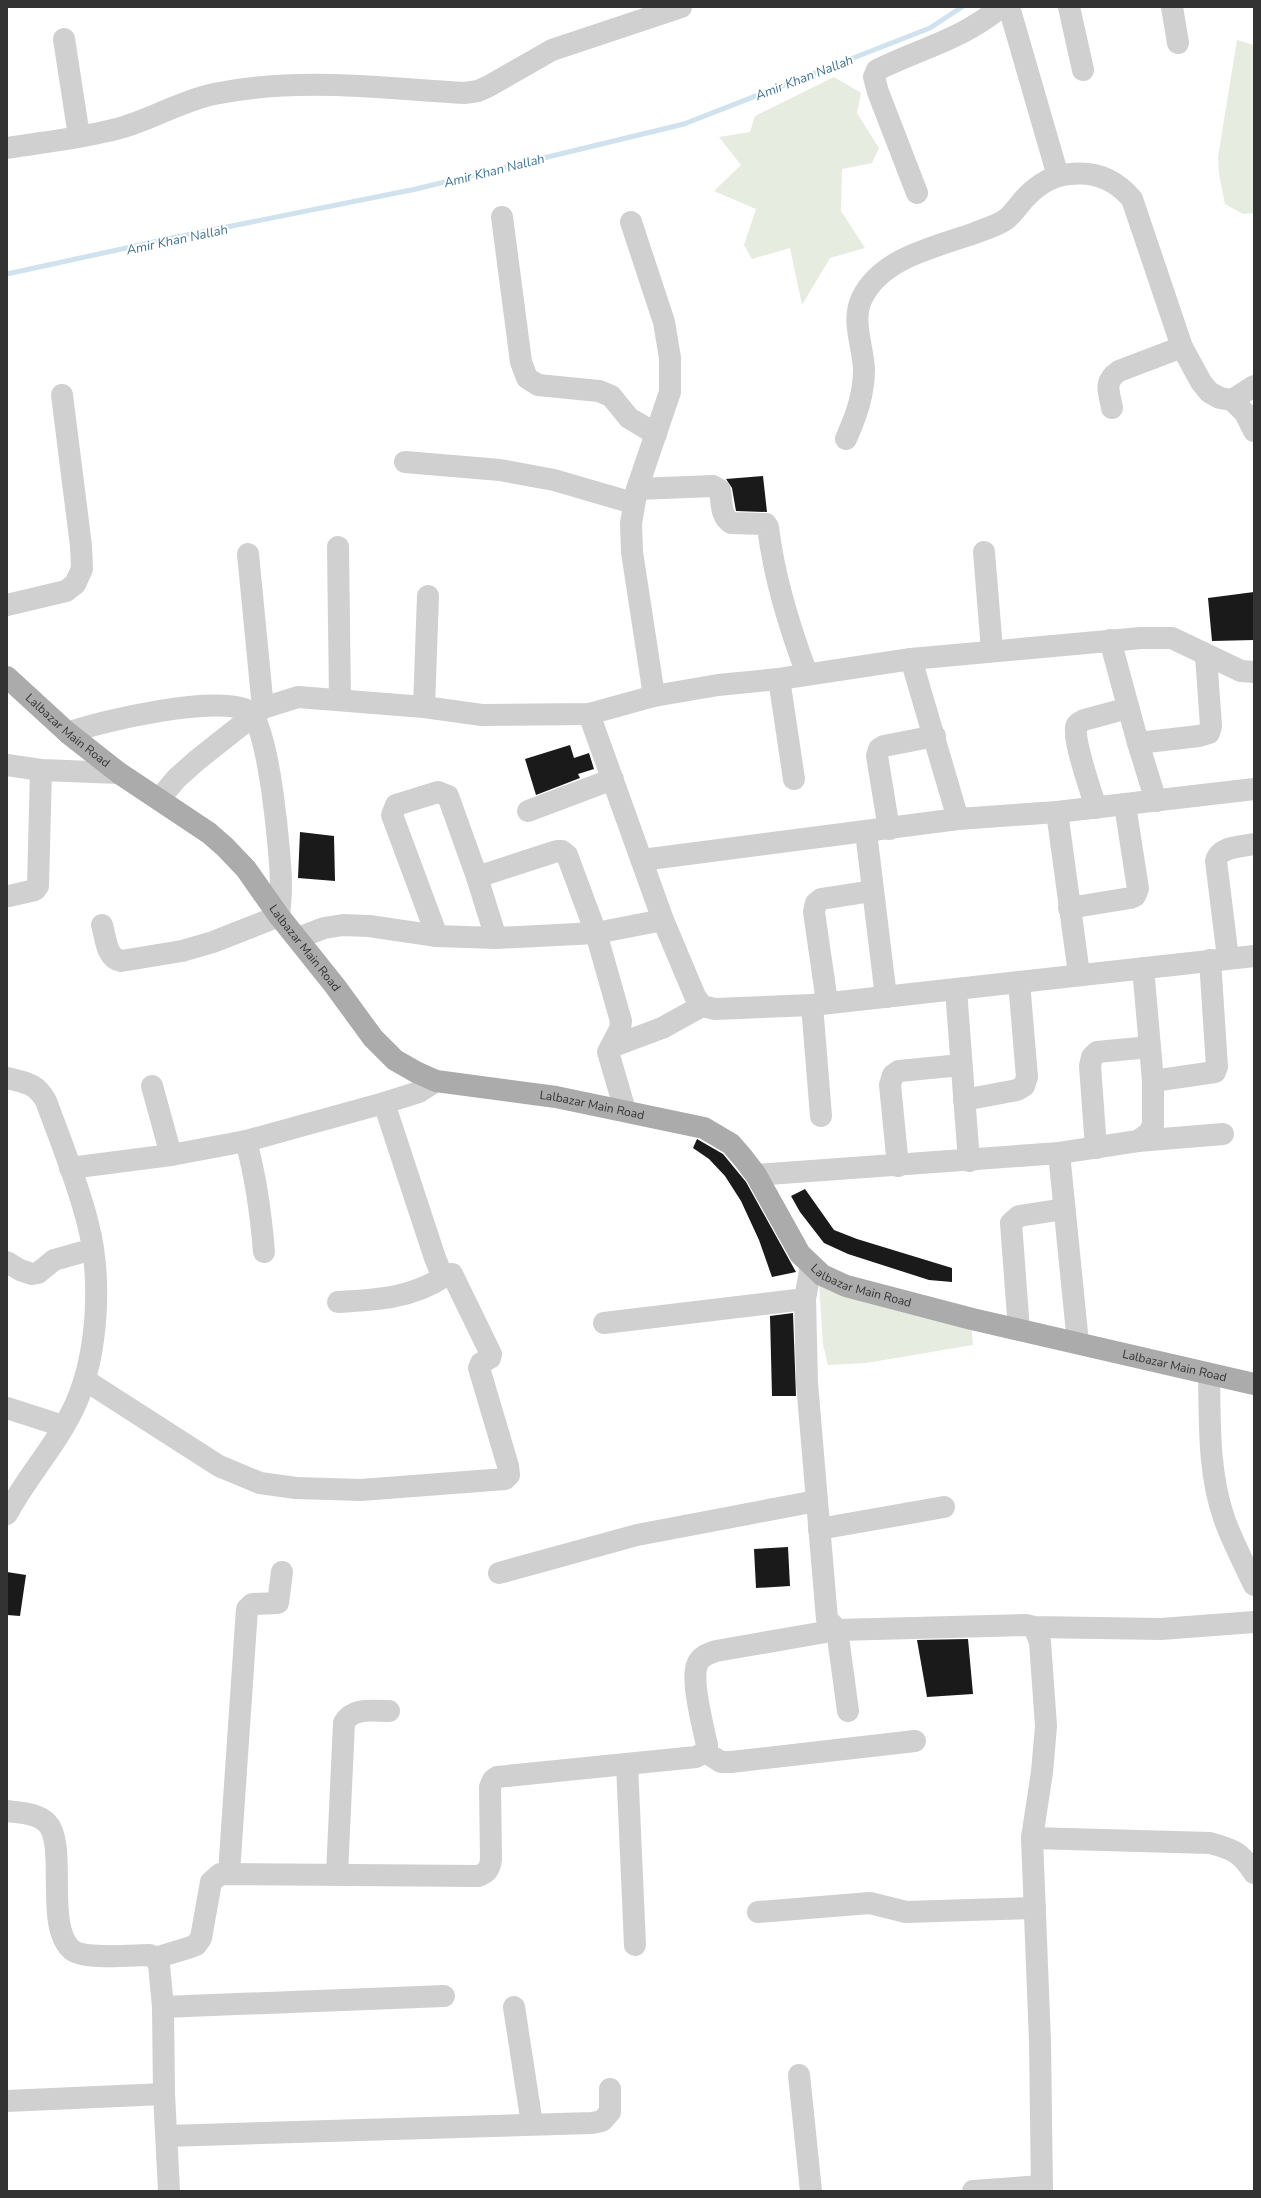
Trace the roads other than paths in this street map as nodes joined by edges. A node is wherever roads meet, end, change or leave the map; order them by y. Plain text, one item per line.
1 (680, 7) edge
2 (1001, 7) edge
3 (1009, 7) edge
4 (1069, 7) edge
5 (1172, 7) edge
6 (64, 39) dead end
7 (1178, 43) dead end
8 (1083, 70) dead end
9 (79, 136) junction
10 (7, 148) edge
11 (1058, 176) junction
12 (917, 193) dead end
13 (502, 217) dead end
14 (631, 222) dead end
15 (1182, 347) junction
16 (1254, 386) edge
17 (62, 395) dead end
18 (1232, 400) junction
19 (1112, 408) dead end
20 (1254, 431) edge
21 (656, 434) junction
22 (846, 439) dead end
23 (405, 462) dead end
24 (635, 496) junction
25 (338, 547) dead end
26 (984, 552) dead end
27 (248, 554) dead end
28 (428, 596) dead end
29 (7, 606) edge
30 (1110, 640) junction
31 (992, 650) junction
32 (1206, 656) junction
33 (911, 659) junction
34 (1254, 672) edge
35 (807, 674) junction
36 (7, 677) edge
37 (779, 679) junction
38 (654, 696) junction
39 (340, 700) junction
40 (424, 707) junction
41 (1128, 708) junction
42 (259, 712) junction
43 (589, 714) junction
44 (68, 734) junction
45 (935, 736) junction
46 (1138, 743) junction
47 (7, 765) edge
48 (41, 770) junction
49 (119, 773) junction
50 (794, 778) dead end
51 (613, 779) junction
52 (1254, 789) edge
53 (159, 799) junction
54 (1156, 801) junction
55 (1125, 805) junction
56 (1096, 808) junction
57 (528, 811) dead end
58 (1057, 812) junction
59 (958, 819) junction
60 (889, 829) junction
61 (866, 832) junction
62 (1254, 844) edge
63 (642, 860) junction
64 (477, 877) junction
65 (872, 891) junction
66 (9, 896) dead end
67 (1069, 908) junction
68 (279, 916) junction
69 (664, 920) junction
70 (102, 924) dead end
71 (596, 933) junction
72 (437, 936) junction
73 (298, 938) junction
74 (496, 938) junction
75 (1254, 956) edge
76 (1219, 959) junction
77 (1143, 968) junction
78 (1079, 974) junction
79 (1019, 982) junction
80 (956, 990) junction
81 (886, 997) junction
82 (820, 1003) junction
83 (702, 1006) junction
84 (611, 1047) junction
85 (1150, 1047) junction
86 (961, 1065) junction
87 (7, 1078) edge
88 (436, 1081) junction
89 (1153, 1081) junction
90 (152, 1086) dead end
91 (964, 1100) junction
92 (384, 1103) junction
93 (625, 1110) junction
94 (821, 1116) dead end
95 (1223, 1134) dead end
96 (246, 1141) junction
97 (1138, 1141) junction
98 (1096, 1148) junction
99 (1059, 1153) junction
100 (171, 1155) junction
101 (968, 1160) junction
102 (898, 1166) junction
103 (70, 1168) junction
104 (756, 1175) junction
105 (1064, 1209) junction
106 (93, 1249) junction
107 (264, 1252) dead end
108 (7, 1262) edge
109 (811, 1266) junction
110 (445, 1276) junction
111 (804, 1298) junction
112 (338, 1302) dead end
113 (604, 1323) dead end
114 (1019, 1330) junction
115 (1078, 1343) junction
116 (1209, 1374) junction
117 (85, 1380) junction
118 (1254, 1384) edge
119 (7, 1408) edge
120 (63, 1426) junction
121 (816, 1501) junction
122 (944, 1507) dead end
123 (7, 1514) edge
124 (819, 1529) junction
125 (282, 1572) dead end
126 (499, 1573) dead end
127 (1254, 1585) edge
128 (1254, 1622) edge
129 (1034, 1627) junction
130 (837, 1630) junction
131 (389, 1711) dead end
132 (848, 1711) dead end
133 (915, 1741) dead end
134 (705, 1752) junction
135 (627, 1764) junction
136 (7, 1812) edge
137 (1032, 1838) junction
138 (229, 1873) junction
139 (1254, 1873) edge
140 (337, 1874) junction
141 (1035, 1908) junction
142 (758, 1912) dead end
143 (635, 1945) dead end
144 (156, 1958) junction
145 (444, 1996) dead end
146 (163, 2007) junction
147 (514, 2007) dead end
148 (799, 2075) dead end
149 (610, 2089) dead end
150 (164, 2094) junction
151 (7, 2101) edge
152 (532, 2124) junction
153 (167, 2136) junction
154 (1042, 2188) edge
155 (169, 2191) edge
156 (811, 2191) edge
157 (973, 2191) edge

1 - 9 street
2 - 12 street
3 - 11 street
4 - 8 street
5 - 7 street
6 - 9 street
9 - 10 street
11 - 15 street
11 - 22 street
13 - 21 street
14 - 21 street
15 - 18 street
15 - 19 street
16 - 18 street
17 - 29 street
18 - 20 street
21 - 24 street
23 - 24 street
24 - 35 street
24 - 38 street
25 - 39 street
26 - 31 street
27 - 42 street
28 - 40 street
30 - 31 street
30 - 32 street
30 - 41 street
31 - 33 street
32 - 34 street
32 - 46 street
33 - 35 street
33 - 45 street
35 - 37 street
36 - 44 main road, Lalbazar Main Road
37 - 38 street
37 - 50 street
38 - 43 street
39 - 40 street
39 - 42 street
40 - 43 street
41 - 46 street
41 - 56 street
42 - 44 street
42 - 53 street
42 - 68 street
43 - 51 street
44 - 49 main road, Lalbazar Main Road
45 - 59 street
45 - 60 street
46 - 54 street
47 - 48 street
48 - 49 street
48 - 66 street
49 - 53 main road, Lalbazar Main Road
51 - 57 street
51 - 63 street
52 - 54 street
53 - 68 main road, Lalbazar Main Road
54 - 55 street
55 - 56 street
55 - 67 street
56 - 58 street
58 - 59 street
58 - 67 street
59 - 60 street
60 - 61 street
61 - 63 street
61 - 65 street
62 - 76 street
63 - 69 street
64 - 71 street
64 - 72 street
64 - 74 street
65 - 81 street
65 - 82 street
67 - 78 street
68 - 70 street
68 - 73 main road, Lalbazar Main Road
69 - 71 street
69 - 83 street
71 - 74 street
71 - 84 street
72 - 73 street
72 - 74 street
73 - 88 main road, Lalbazar Main Road
75 - 76 street
76 - 77 street
76 - 89 street
77 - 78 street
77 - 85 street
78 - 79 street
79 - 80 street
79 - 91 street
80 - 81 street
80 - 86 street
81 - 82 street
82 - 83 street
82 - 94 street
83 - 84 street
84 - 93 street
85 - 89 street
85 - 98 street
86 - 91 street
86 - 102 street
87 - 103 street
88 - 92 street
88 - 93 main road, Lalbazar Main Road
89 - 97 street
90 - 100 street
91 - 101 street
92 - 96 street
92 - 110 street
93 - 104 main road, Lalbazar Main Road
95 - 97 street
96 - 100 street
96 - 107 street
97 - 98 street
98 - 99 street
99 - 101 street
99 - 105 street
100 - 103 street
101 - 102 street
102 - 104 street
103 - 106 street
104 - 109 main road, Lalbazar Main Road
105 - 114 street
105 - 115 street
106 - 108 street
106 - 117 street
109 - 111 street
109 - 114 main road, Lalbazar Main Road
110 - 112 street
110 - 117 street
111 - 113 street
111 - 121 street
114 - 115 main road, Lalbazar Main Road
115 - 116 main road, Lalbazar Main Road
116 - 118 main road, Lalbazar Main Road
116 - 127 street
117 - 120 street
119 - 120 street
120 - 123 street
121 - 124 street
121 - 126 street
122 - 124 street
124 - 130 street
125 - 138 street
128 - 129 street
129 - 130 street
129 - 137 street
130 - 132 street
130 - 134 street
131 - 140 street
133 - 134 street
134 - 135 street
135 - 140 street
135 - 143 street
136 - 144 street
137 - 139 street
137 - 141 street
138 - 140 street
138 - 144 street
141 - 142 street
141 - 154 street
144 - 146 street
145 - 146 street
146 - 150 street
147 - 152 street
148 - 156 street
149 - 152 street
150 - 151 street
150 - 153 street
152 - 153 street
153 - 155 street
154 - 157 street

